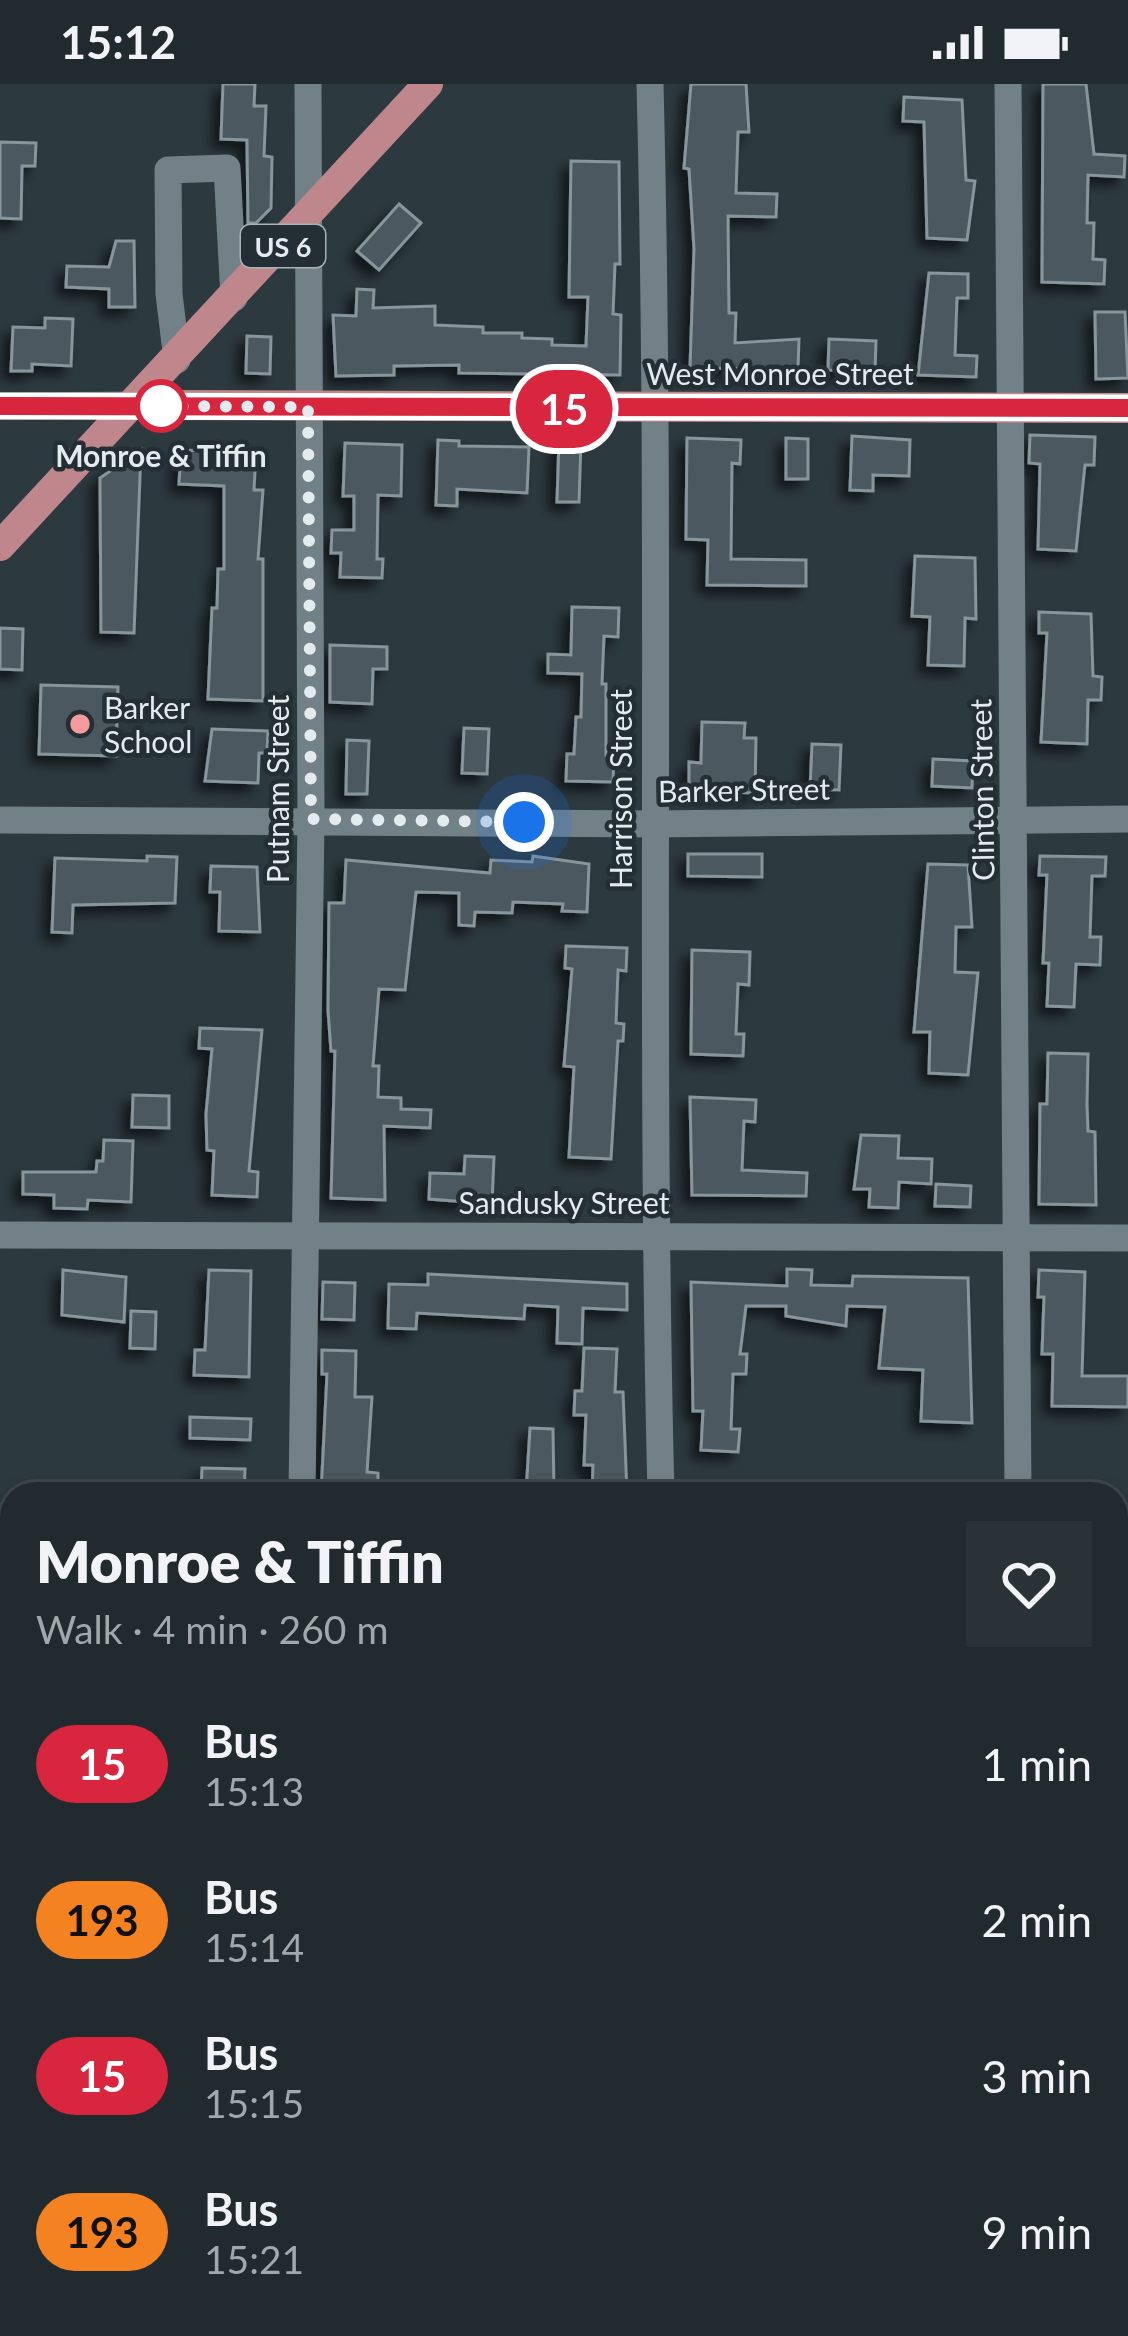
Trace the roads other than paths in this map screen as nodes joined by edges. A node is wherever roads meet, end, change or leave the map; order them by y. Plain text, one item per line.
1 (308, 84) edge
2 (428, 84) edge
3 (650, 84) edge
4 (1008, 84) edge
5 (312, 213) junction
6 (234, 298) junction
7 (177, 360) junction
8 (135, 405) junction
9 (0, 406) edge
10 (308, 407) junction
11 (1006, 408) junction
12 (1128, 408) edge
13 (658, 409) junction
14 (0, 546) edge
15 (311, 819) junction
16 (1015, 819) junction
17 (1128, 819) edge
18 (0, 820) edge
19 (652, 824) junction
20 (655, 1233) junction
21 (0, 1235) edge
22 (305, 1237) junction
23 (1128, 1238) edge
24 (1019, 1239) junction
25 (302, 1482) edge
26 (661, 1482) edge
27 (1018, 1482) edge

1 - 5 street, Putnam Street
2 - 5 main road, US 6
3 - 13 street, Harrison Street
4 - 11 street, Clinton Street
5 - 6 main road, US 6
5 - 10 street, Putnam Street
6 - 7 main road, US 6
6 - 7 street
7 - 8 main road, US 6
8 - 9 street, West Monroe Street
8 - 10 main road, West Monroe Street
8 - 14 main road, US 6
10 - 13 main road, West Monroe Street
10 - 15 street, Putnam Street
11 - 12 main road, West Monroe Street
11 - 13 main road, West Monroe Street
11 - 16 street, Clinton Street
13 - 19 street, Harrison Street
15 - 18 street, Barker Street
15 - 19 street, Barker Street
15 - 22 street, Putnam Street
16 - 17 street, Barker Street
16 - 19 street, Barker Street
16 - 24 street, Clinton Street
19 - 20 street, Harrison Street
20 - 22 street, Sandusky Street
20 - 24 street, Sandusky Street
20 - 26 street, Harrison Street
21 - 22 street, Sandusky Street
22 - 25 street, Putnam Street
23 - 24 street, Sandusky Street
24 - 27 street, Clinton Street

